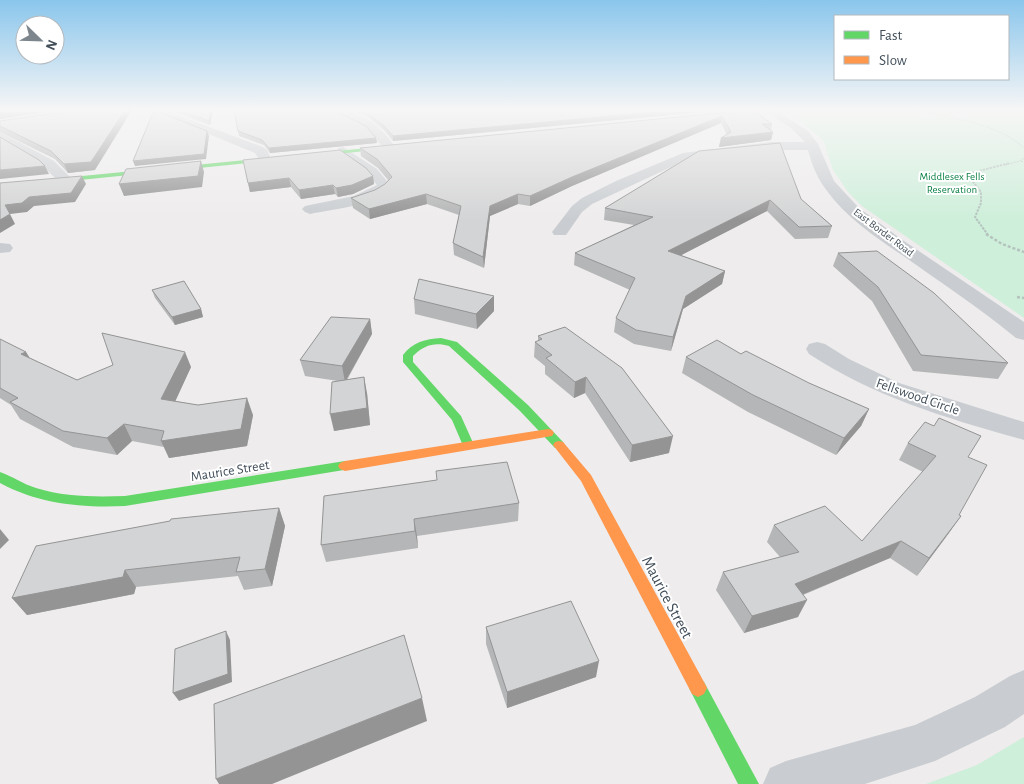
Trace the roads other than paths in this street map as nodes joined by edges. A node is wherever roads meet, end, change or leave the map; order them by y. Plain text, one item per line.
1 (812, 146) edge
2 (20, 147) edge
3 (251, 147) edge
4 (389, 147) joint
5 (393, 147) edge
6 (767, 147) edge
7 (343, 151) junction
8 (265, 159) junction
9 (65, 180) junction
10 (0, 186) edge
11 (310, 209) dead end
12 (560, 232) dead end
13 (1024, 333) edge
14 (817, 349) dead end
15 (1024, 431) edge
16 (548, 433) junction
17 (468, 445) junction
18 (0, 477) edge
19 (1024, 690) edge
20 (748, 784) edge
21 (786, 784) edge

1 - 13 street, East Border Road
2 - 9 street
3 - 8 street
4 - 5 street
4 - 7 street
6 - 12 street
7 - 8 street
7 - 11 street
8 - 9 street
9 - 10 street
14 - 15 street, Fellswood Circle
16 - 17 street, Maurice Street
16 - 17 street, Maurice Street
16 - 20 street, Maurice Street
17 - 18 street, Maurice Street
19 - 21 street

